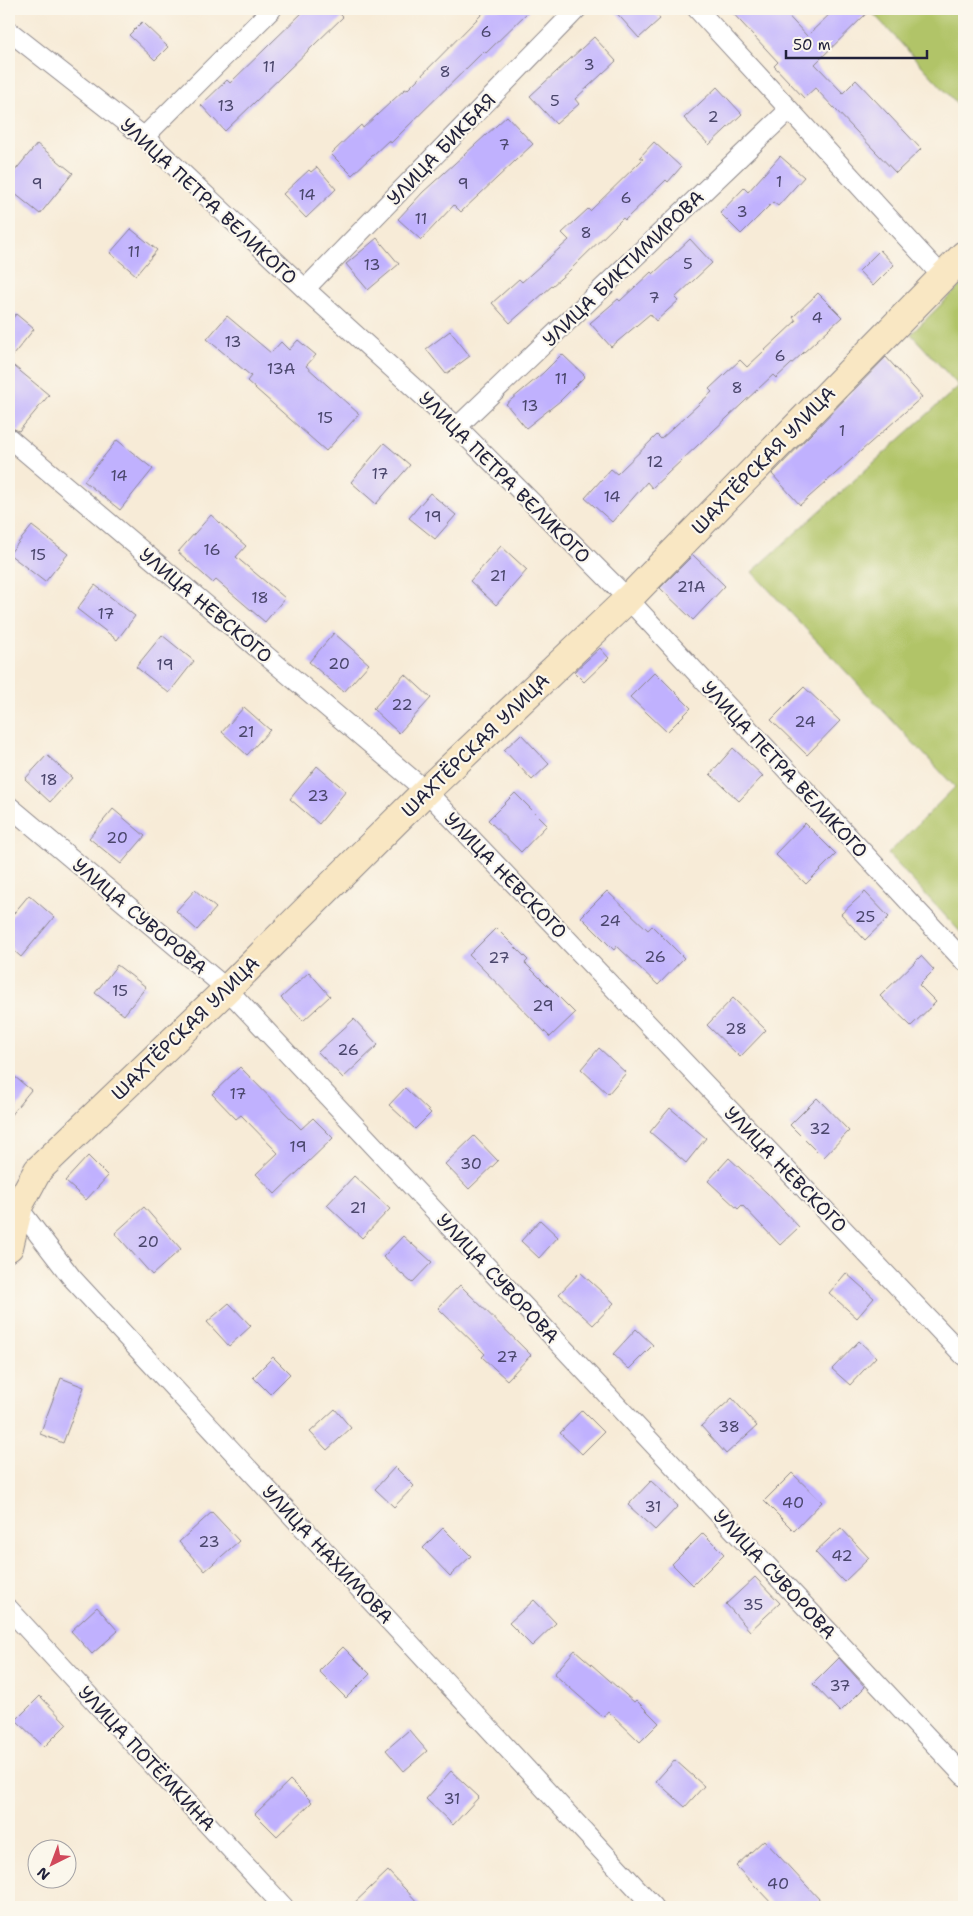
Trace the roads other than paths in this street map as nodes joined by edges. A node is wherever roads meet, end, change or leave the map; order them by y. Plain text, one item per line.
1 (272, 9) edge
2 (577, 9) edge
3 (697, 9) edge
4 (9, 31) edge
5 (789, 110) junction
6 (144, 137) junction
7 (964, 255) edge
8 (942, 276) junction
9 (305, 290) junction
10 (457, 427) junction
11 (9, 438) edge
12 (628, 599) junction
13 (426, 792) junction
14 (9, 806) edge
15 (964, 961) edge
16 (227, 989) junction
17 (14, 1201) edge
18 (9, 1247) edge
19 (964, 1356) edge
20 (9, 1609) edge
21 (964, 1776) edge
22 (284, 1907) edge
23 (654, 1907) edge

1 - 6 street
2 - 9 street, УЛИЦА БИКБАЯ
3 - 5 street
4 - 6 street, УЛИЦА ПЕТРА ВЕЛИКОГО
5 - 8 street
5 - 10 street, УЛИЦА БИКТИМИРОВА
6 - 9 street, УЛИЦА ПЕТРА ВЕЛИКОГО
7 - 8 street, ШАХТЁРСКАЯ УЛИЦА
8 - 12 street, ШАХТЁРСКАЯ УЛИЦА
9 - 10 street, УЛИЦА ПЕТРА ВЕЛИКОГО
10 - 12 street, УЛИЦА ПЕТРА ВЕЛИКОГО
11 - 13 street, УЛИЦА НЕВСКОГО
12 - 13 street, ШАХТЁРСКАЯ УЛИЦА
12 - 15 street, УЛИЦА ПЕТРА ВЕЛИКОГО
13 - 16 street, ШАХТЁРСКАЯ УЛИЦА
13 - 19 street, УЛИЦА НЕВСКОГО
14 - 16 street, УЛИЦА СУВОРОВА
16 - 17 street, ШАХТЁРСКАЯ УЛИЦА
16 - 21 street, УЛИЦА СУВОРОВА
17 - 18 street, ШАХТЁРСКАЯ УЛИЦА
17 - 23 street, УЛИЦА НАХИМОВА
20 - 22 street, УЛИЦА ПОТЁМКИНА

